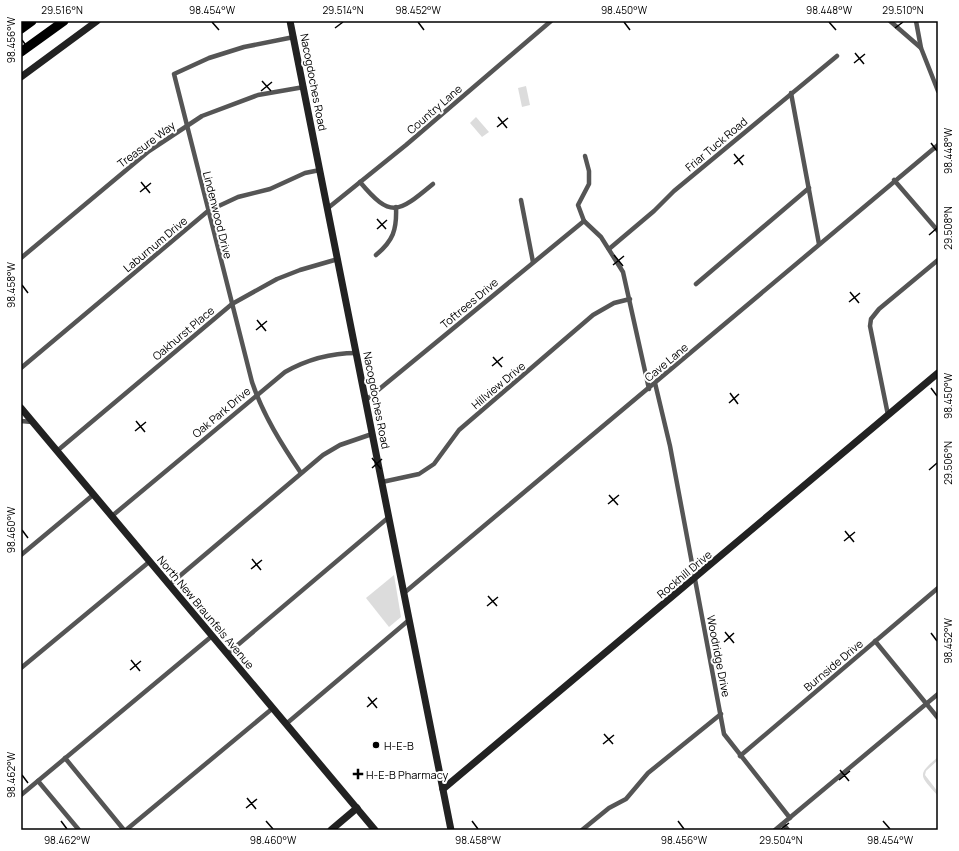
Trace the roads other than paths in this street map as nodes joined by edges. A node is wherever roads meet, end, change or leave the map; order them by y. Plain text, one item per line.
1 (32, 21) edge
2 (64, 21) edge
3 (97, 21) edge
4 (290, 21) edge
5 (551, 21) edge
6 (890, 21) edge
7 (916, 21) edge
8 (21, 29) edge
9 (294, 37) junction
10 (921, 48) junction
11 (21, 52) edge
12 (837, 56) dead end
13 (21, 77) edge
14 (304, 87) junction
15 (938, 90) edge
16 (791, 93) junction
17 (187, 125) junction
18 (938, 144) edge
19 (585, 156) dead end
20 (320, 170) junction
21 (894, 180) junction
22 (360, 182) junction
23 (433, 184) dead end
24 (809, 188) junction
25 (521, 200) dead end
26 (396, 207) junction
27 (328, 208) junction
28 (208, 211) junction
29 (584, 221) junction
30 (938, 231) edge
31 (819, 244) junction
32 (609, 249) junction
33 (376, 255) dead end
34 (21, 258) edge
35 (338, 259) junction
36 (938, 260) edge
37 (533, 262) junction
38 (696, 284) dead end
39 (630, 299) junction
40 (232, 304) junction
41 (356, 353) junction
42 (21, 368) edge
43 (938, 373) edge
44 (655, 383) junction
45 (649, 389) junction
46 (256, 394) junction
47 (366, 400) junction
48 (21, 408) edge
49 (888, 416) junction
50 (21, 421) edge
51 (32, 422) junction
52 (372, 434) junction
53 (57, 451) junction
54 (301, 473) junction
55 (382, 482) junction
56 (94, 495) junction
57 (112, 516) junction
58 (389, 517) junction
59 (21, 555) edge
60 (149, 562) junction
61 (694, 580) junction
62 (169, 585) junction
63 (938, 588) edge
64 (404, 593) junction
65 (409, 620) junction
66 (212, 636) junction
67 (875, 641) junction
68 (226, 654) junction
69 (21, 668) edge
70 (938, 694) edge
71 (926, 703) junction
72 (273, 708) junction
73 (721, 714) junction
74 (938, 718) edge
75 (286, 724) junction
76 (740, 756) junction
77 (65, 758) junction
78 (38, 781) junction
79 (443, 789) junction
80 (21, 794) edge
81 (357, 808) junction
82 (790, 818) junction
83 (783, 824) junction
84 (78, 830) edge
85 (125, 830) edge
86 (331, 830) edge
87 (375, 830) edge
88 (451, 830) edge
89 (582, 830) edge
90 (775, 830) edge
91 (788, 830) edge

1 - 8 highway
2 - 11 highway
3 - 13 street
4 - 9 street, Nacogdoches Road
5 - 22 street, Country Lane
6 - 10 street
7 - 10 street
9 - 14 street, Nacogdoches Road
9 - 17 street, Lindenwood Drive
10 - 15 street
12 - 16 street, Friar Tuck Road
14 - 17 street, Treasure Way
14 - 20 street, Nacogdoches Road
16 - 24 street
16 - 32 street, Friar Tuck Road
17 - 28 street, Lindenwood Drive
17 - 34 street, Treasure Way
18 - 21 street, Cave Lane
19 - 29 street
20 - 27 street, Nacogdoches Road
20 - 28 street, Laburnum Drive
21 - 30 street
21 - 31 street, Cave Lane
22 - 26 street
22 - 27 street, Country Lane
23 - 26 street
24 - 31 street
24 - 38 street
25 - 37 street
26 - 33 street
27 - 35 street, Nacogdoches Road
28 - 40 street, Lindenwood Drive
28 - 42 street, Laburnum Drive
29 - 32 street
29 - 37 street, Toftrees Drive
31 - 44 street, Cave Lane
32 - 39 street
35 - 40 street, Oakhurst Place
35 - 41 street, Nacogdoches Road
36 - 49 street
37 - 47 street, Toftrees Drive
39 - 45 street
39 - 55 street, Hillview Drive
40 - 46 street, Lindenwood Drive
40 - 53 street, Oakhurst Place
41 - 46 street, Oak Park Drive
41 - 47 street, Nacogdoches Road
43 - 49 street, Rockhill Drive
44 - 45 street, Cave Lane
44 - 61 street, Woodridge Drive
45 - 64 street, Cave Lane
46 - 54 street, Lindenwood Drive
46 - 57 street, Oak Park Drive
47 - 52 street, Nacogdoches Road
48 - 51 street, North New Braunfels Avenue
49 - 61 street, Rockhill Drive
50 - 51 street
51 - 53 street, North New Braunfels Avenue
52 - 54 street
52 - 55 street, Nacogdoches Road
53 - 56 street, North New Braunfels Avenue
54 - 62 street
55 - 58 street, Nacogdoches Road
56 - 57 street, North New Braunfels Avenue
56 - 59 street
57 - 60 street, North New Braunfels Avenue
58 - 64 street, Nacogdoches Road
58 - 68 street
60 - 62 street, North New Braunfels Avenue
60 - 69 street
61 - 73 street, Woodridge Drive
61 - 79 street, Rockhill Drive
62 - 66 street, North New Braunfels Avenue
63 - 67 street, Burnside Drive
64 - 65 street, Nacogdoches Road
65 - 75 street
65 - 79 street, Nacogdoches Road
66 - 68 street, North New Braunfels Avenue
66 - 77 street
67 - 71 street
67 - 76 street, Burnside Drive
68 - 72 street, North New Braunfels Avenue
70 - 71 street
71 - 74 street
71 - 82 street
72 - 75 street, North New Braunfels Avenue
72 - 85 street
73 - 76 street, Woodridge Drive
73 - 89 street
75 - 81 street, North New Braunfels Avenue
76 - 82 street, Woodridge Drive
77 - 78 street
77 - 85 street
78 - 80 street
78 - 84 street
79 - 88 street, Nacogdoches Road
81 - 86 street
81 - 87 street, North New Braunfels Avenue
82 - 83 street
83 - 90 street
83 - 91 street

